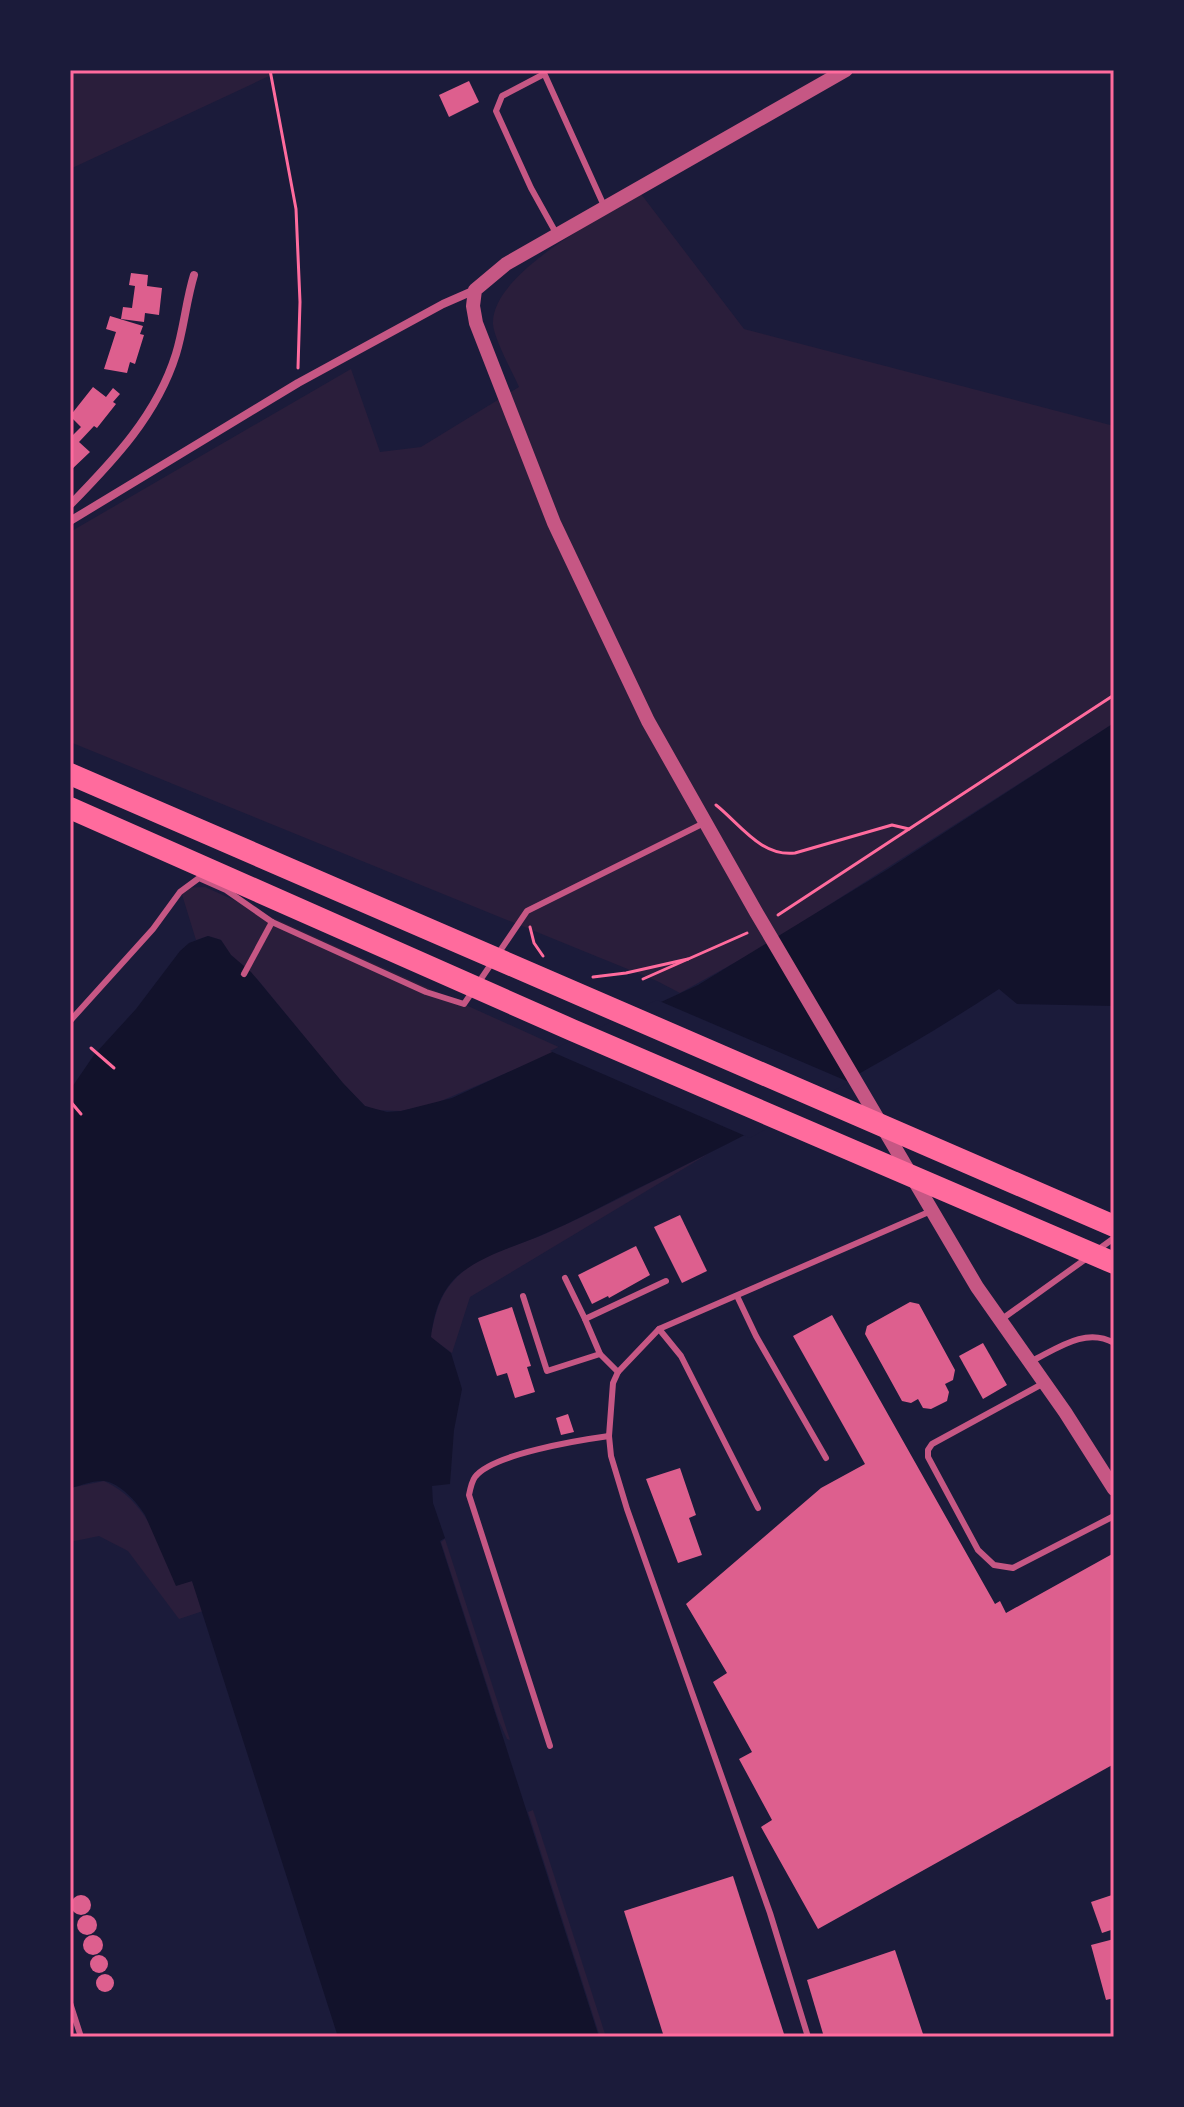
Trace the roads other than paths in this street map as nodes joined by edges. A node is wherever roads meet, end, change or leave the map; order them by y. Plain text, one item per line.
1 (846, 70) edge
2 (543, 72) edge
3 (605, 208) junction
4 (557, 236) junction
5 (194, 275) dead end
6 (475, 290) junction
7 (70, 505) edge
8 (70, 521) edge
9 (70, 774) edge
10 (70, 808) edge
11 (706, 822) junction
12 (272, 922) junction
13 (244, 974) dead end
14 (70, 1021) edge
15 (931, 1211) junction
16 (1114, 1226) edge
17 (1114, 1238) edge
18 (1114, 1263) edge
19 (565, 1278) dead end
20 (666, 1281) dead end
21 (523, 1296) dead end
22 (737, 1296) junction
23 (585, 1319) junction
24 (999, 1321) junction
25 (659, 1329) junction
26 (1114, 1343) edge
27 (600, 1354) junction
28 (1029, 1363) junction
29 (618, 1372) junction
30 (1044, 1383) junction
31 (609, 1436) junction
32 (826, 1458) dead end
33 (1114, 1489) edge
34 (758, 1508) dead end
35 (1114, 1516) edge
36 (550, 1746) dead end
37 (70, 2003) edge
38 (81, 2037) edge
39 (808, 2037) edge

1 - 3 street
2 - 3 lane
2 - 4 lane
3 - 4 street
4 - 6 street
5 - 7 street
6 - 8 street
6 - 11 street
9 - 16 highway
10 - 18 highway
11 - 12 lane
11 - 15 street
12 - 13 lane
12 - 14 lane
15 - 22 lane
15 - 24 street
17 - 24 lane
19 - 23 lane
20 - 23 lane
21 - 27 lane
22 - 25 lane
22 - 32 lane
23 - 27 lane
24 - 28 street
25 - 29 lane
25 - 34 lane
26 - 28 lane
27 - 29 lane
28 - 30 street
29 - 31 lane
30 - 33 street
30 - 35 lane
31 - 36 lane
31 - 39 lane
37 - 38 lane

